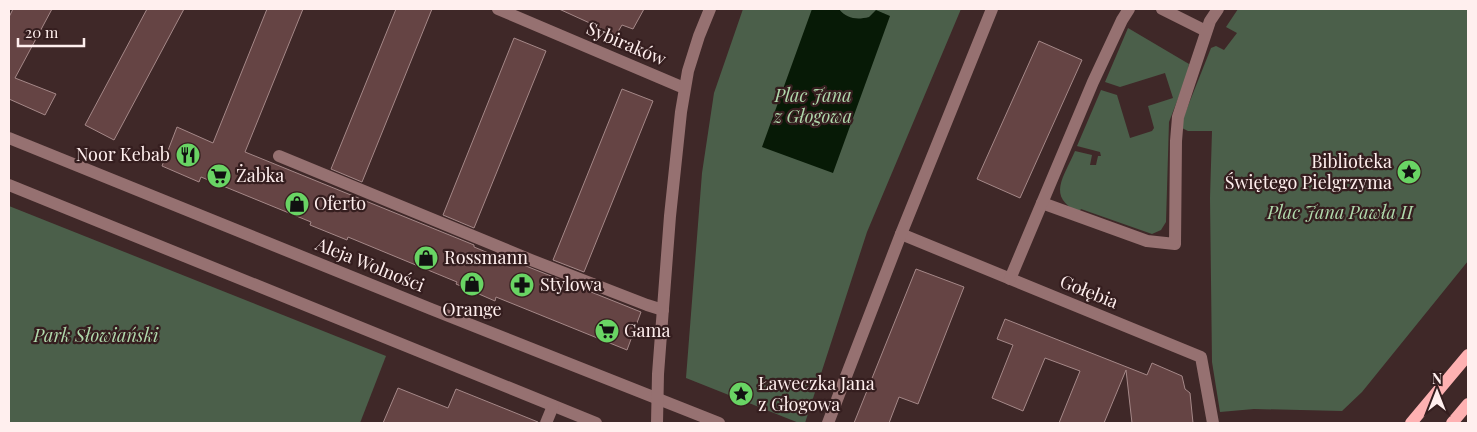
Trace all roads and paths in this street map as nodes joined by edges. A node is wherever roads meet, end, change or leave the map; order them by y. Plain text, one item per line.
1 (498, 9) edge
2 (710, 9) edge
3 (992, 9) edge
4 (1129, 9) edge
5 (1162, 9) edge
6 (1218, 9) edge
7 (1206, 31) junction
8 (684, 88) junction
9 (9, 138) edge
10 (278, 156) dead end
11 (9, 185) edge
12 (1042, 203) junction
13 (901, 234) junction
14 (1010, 279) junction
15 (663, 310) junction
16 (1468, 355) edge
17 (657, 398) junction
18 (1468, 404) edge
19 (554, 406) junction
20 (546, 423) edge
21 (596, 423) edge
22 (657, 423) edge
23 (719, 423) edge
24 (828, 423) edge
25 (1213, 423) edge
26 (1411, 423) edge
27 (1452, 423) edge

1 - 8 street, Sybiraków
2 - 8 street
3 - 13 street
4 - 12 street
5 - 7 street
6 - 7 street
7 - 12 street
8 - 15 street
9 - 17 street, Aleja Wolności
10 - 15 street
11 - 19 street
12 - 14 street
13 - 14 street, Gołębia
13 - 24 street
14 - 25 street, Gołębia
15 - 17 street
16 - 26 main road
17 - 22 street
17 - 23 street, Aleja Wolności
18 - 27 main road
19 - 20 street
19 - 21 street

